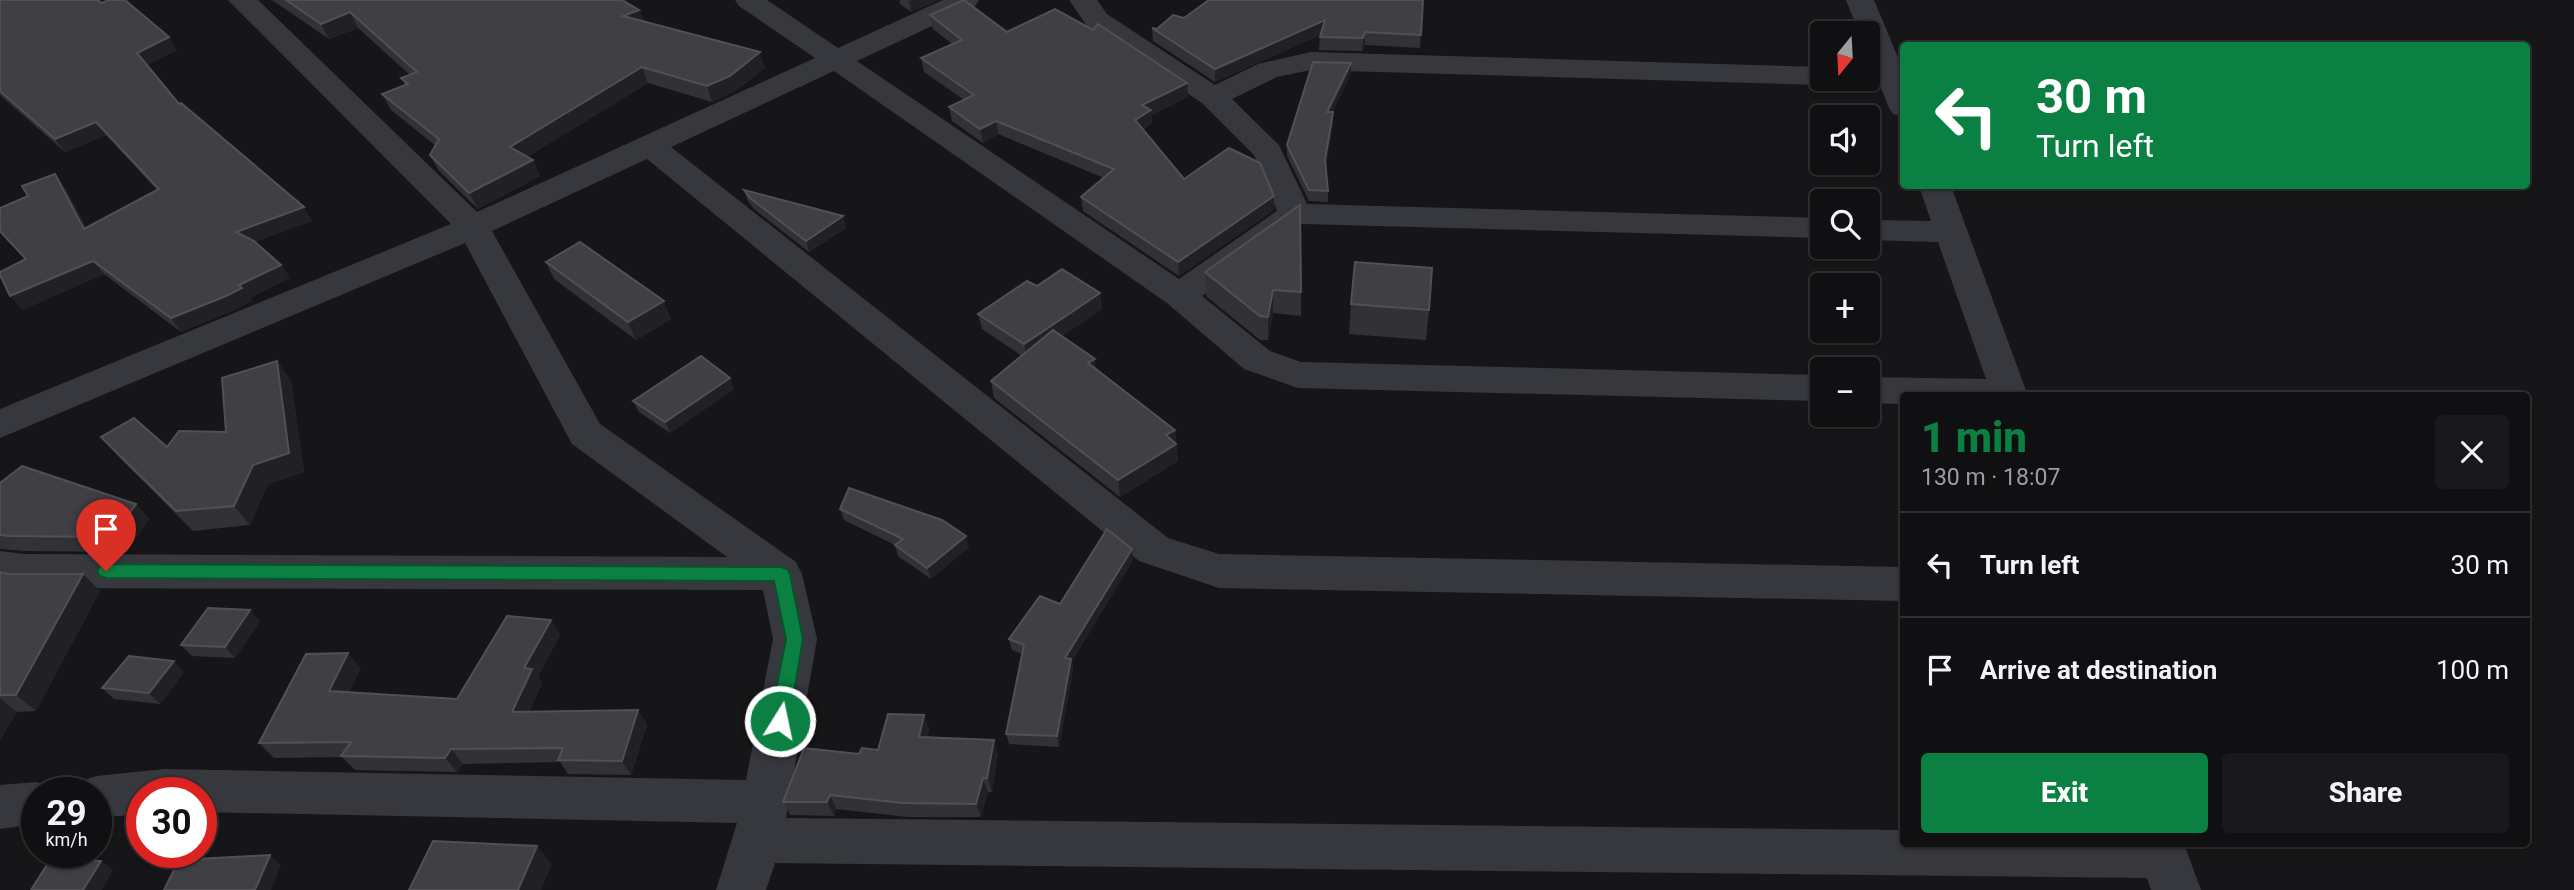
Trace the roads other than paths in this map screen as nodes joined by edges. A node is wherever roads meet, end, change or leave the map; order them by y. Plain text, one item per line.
1 (242, 0) edge
2 (749, 0) edge
3 (965, 0) edge
4 (1083, 0) edge
5 (1860, 0) edge
6 (1865, 21) edge
7 (834, 59) junction
8 (1810, 76) edge
9 (1880, 79) edge
10 (1213, 97) junction
11 (1900, 103) edge
12 (649, 145) junction
13 (1936, 189) edge
14 (1295, 214) junction
15 (473, 227) junction
16 (1810, 228) edge
17 (1880, 230) edge
18 (1951, 232) junction
19 (1179, 296) junction
20 (1810, 388) edge
21 (1880, 390) edge
22 (1938, 392) edge
23 (2008, 392) edge
24 (0, 424) edge
25 (0, 567) edge
26 (781, 574) junction
27 (1900, 583) edge
28 (112, 795) edge
29 (21, 805) edge
30 (0, 807) edge
31 (761, 821) junction
32 (2167, 863) edge
33 (741, 890) edge

1 - 15 street
2 - 7 street
3 - 7 street
4 - 10 street
5 - 6 street
7 - 12 street
7 - 19 street
8 - 10 street
9 - 11 street
10 - 14 street
12 - 15 street
12 - 27 street
13 - 18 street
14 - 16 street
14 - 19 street
15 - 24 street
15 - 26 street
17 - 18 street
18 - 23 street
19 - 20 street
21 - 22 street
25 - 26 street
26 - 31 street
28 - 31 street
29 - 30 street
31 - 32 street
31 - 33 street

